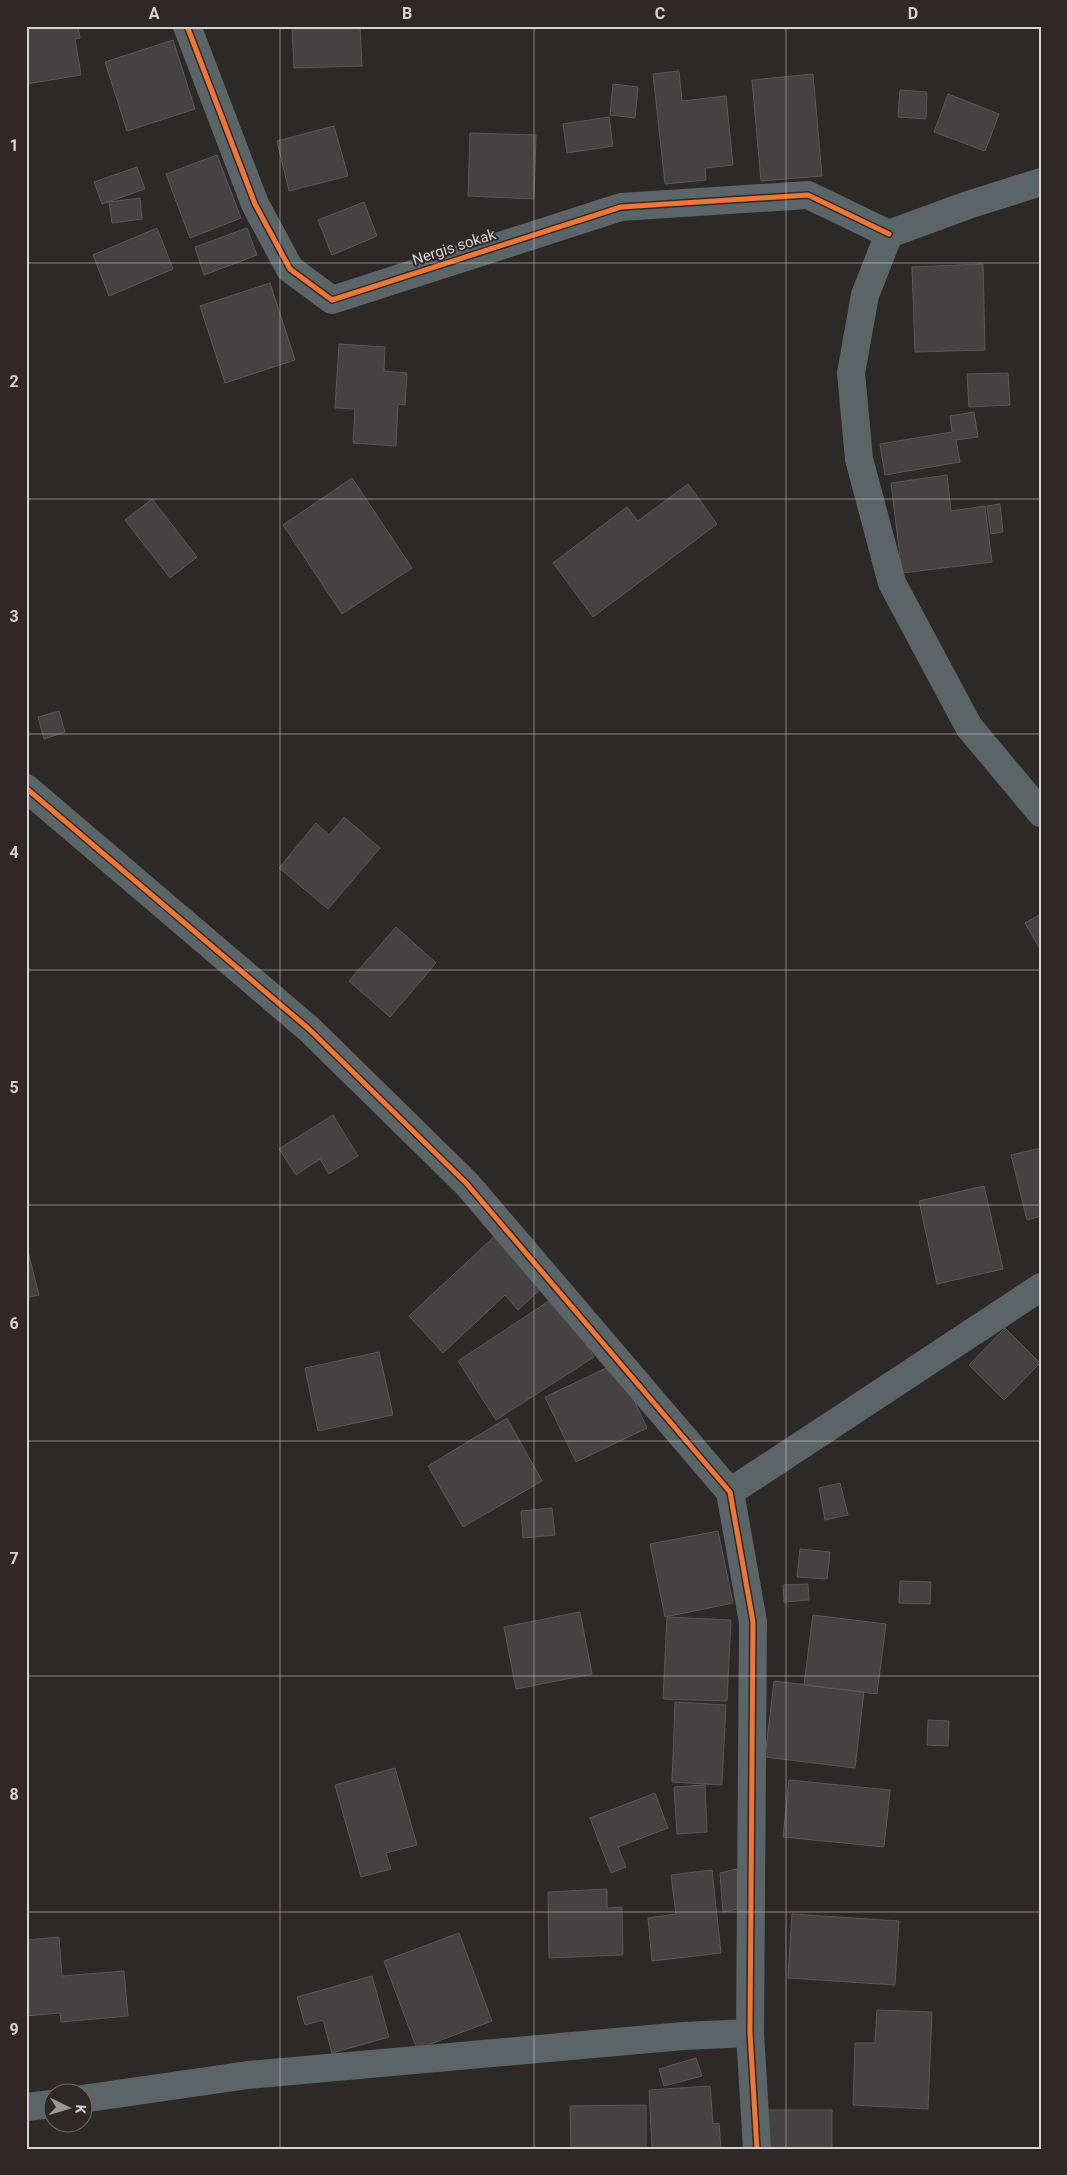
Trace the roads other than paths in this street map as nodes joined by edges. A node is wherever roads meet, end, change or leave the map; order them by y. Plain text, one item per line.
1 (187, 26) edge
2 (1041, 182) edge
3 (889, 234) junction
4 (26, 788) edge
5 (1041, 813) edge
6 (1041, 1287) edge
7 (730, 1492) junction
8 (750, 2032) junction
9 (92, 2098) edge
10 (42, 2105) edge
11 (26, 2107) edge
12 (757, 2149) edge

1 - 3 street, Nergis sokak
2 - 3 street
3 - 5 street
4 - 7 street
6 - 7 street
7 - 8 street
8 - 9 street
8 - 12 street
10 - 11 street

